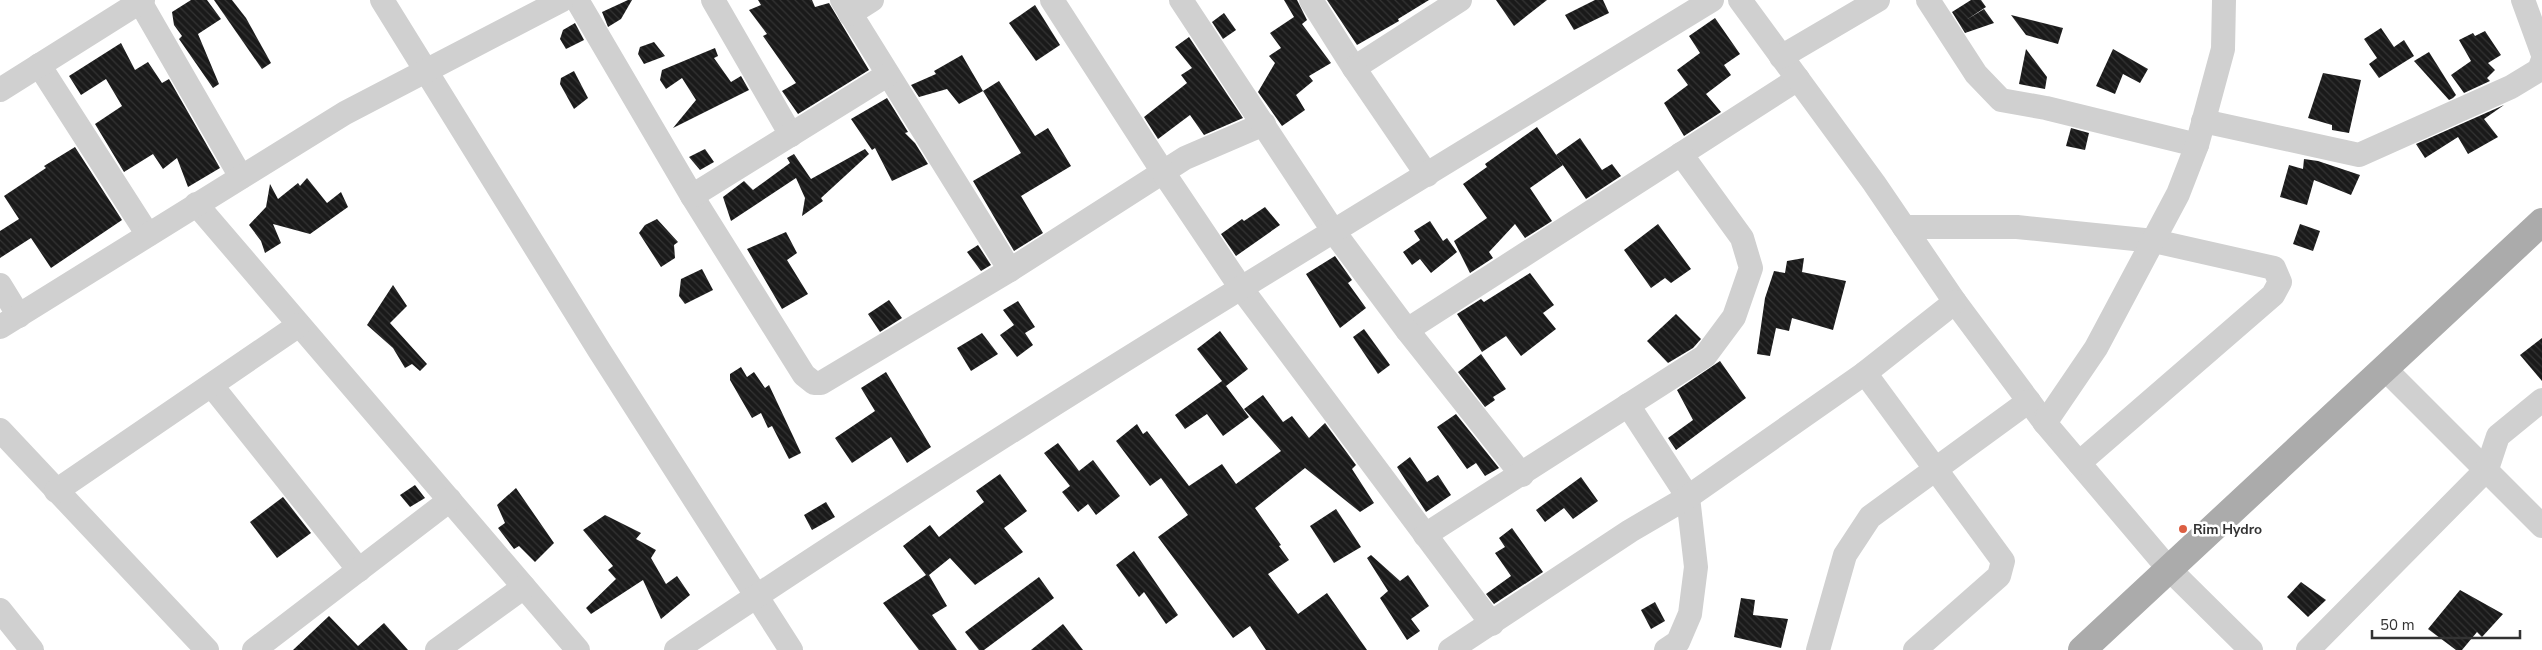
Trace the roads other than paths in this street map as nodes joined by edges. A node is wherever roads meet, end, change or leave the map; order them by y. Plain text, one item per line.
1 (382, 0) edge
2 (562, 0) edge
3 (576, 0) edge
4 (713, 0) edge
5 (872, 0) edge
6 (1052, 0) edge
7 (1181, 0) edge
8 (1311, 0) edge
9 (1460, 0) edge
10 (1712, 0) edge
11 (1740, 0) edge
12 (1878, 0) edge
13 (1928, 0) edge
14 (2224, 0) edge
15 (2523, 0) edge
16 (141, 1) edge
17 (846, 7) edge
18 (2542, 52) edge
19 (1781, 57) junction
20 (2542, 62) edge
21 (39, 65) junction
22 (1354, 68) junction
23 (426, 72) junction
24 (888, 76) junction
25 (1798, 79) junction
26 (0, 90) edge
27 (2203, 120) junction
28 (1264, 124) junction
29 (791, 135) junction
30 (2197, 145) junction
31 (1681, 154) junction
32 (1163, 172) junction
33 (1427, 174) junction
34 (241, 177) junction
35 (692, 196) junction
36 (196, 204) junction
37 (2542, 222) edge
38 (1904, 227) junction
39 (1334, 232) junction
40 (148, 235) junction
41 (2154, 241) junction
42 (1010, 270) junction
43 (0, 285) edge
44 (1241, 288) junction
45 (1955, 302) junction
46 (9, 322) edge
47 (299, 325) junction
48 (1407, 330) junction
49 (2384, 368) junction
50 (1865, 372) junction
51 (212, 386) junction
52 (2542, 400) edge
53 (2029, 401) junction
54 (1628, 405) junction
55 (2045, 422) junction
56 (0, 430) edge
57 (2079, 462) junction
58 (2486, 469) junction
59 (1935, 470) junction
60 (1522, 475) junction
61 (56, 491) junction
62 (1688, 497) junction
63 (450, 500) junction
64 (2542, 526) edge
65 (1425, 536) junction
66 (2168, 568) junction
67 (359, 570) junction
68 (524, 587) junction
69 (756, 596) junction
70 (0, 610) edge
71 (1492, 624) junction
72 (32, 650) edge
73 (207, 650) edge
74 (254, 650) edge
75 (437, 650) edge
76 (578, 650) edge
77 (676, 650) edge
78 (791, 650) edge
79 (1450, 650) edge
80 (1666, 650) edge
81 (1818, 650) edge
82 (1915, 650) edge
83 (2082, 650) edge
84 (2251, 650) edge
85 (2308, 650) edge

1 - 23 street
2 - 23 street
3 - 35 street
4 - 29 street
5 - 17 street
6 - 32 street
7 - 28 street
8 - 22 street
9 - 22 street
10 - 33 street
11 - 19 street
12 - 19 street
13 - 30 street
14 - 27 street
15 - 18 street
16 - 21 street
16 - 34 street
17 - 24 street
19 - 25 street
20 - 27 street
21 - 26 street
21 - 40 street
22 - 33 street
23 - 34 street
23 - 69 street
24 - 29 street
24 - 42 street
25 - 31 street
25 - 38 street
27 - 30 street
28 - 32 street
28 - 39 street
29 - 35 street
30 - 41 street
31 - 48 street
31 - 54 street
32 - 42 street
32 - 44 street
33 - 39 street
34 - 36 street
35 - 42 street
36 - 40 street
36 - 47 street
37 - 49 main road
38 - 41 street
38 - 45 street
39 - 44 street
39 - 48 street
40 - 46 street
41 - 55 street
41 - 57 street
43 - 46 street
44 - 65 street
44 - 69 street
45 - 50 street
45 - 53 street
47 - 51 street
47 - 63 street
48 - 60 street
49 - 58 street
49 - 66 main road
50 - 59 street
50 - 62 street
51 - 61 street
51 - 67 street
52 - 58 street
53 - 55 street
53 - 59 street
54 - 60 street
54 - 62 street
55 - 57 street
56 - 61 street
57 - 66 street
58 - 64 street
58 - 85 street
59 - 81 street
59 - 82 street
60 - 65 street
61 - 73 street
62 - 71 street
62 - 80 street
63 - 67 street
63 - 68 street
65 - 71 street
66 - 83 main road
66 - 84 street
67 - 74 street
68 - 75 street
68 - 76 street
69 - 77 street
69 - 78 street
70 - 72 street
71 - 79 street

